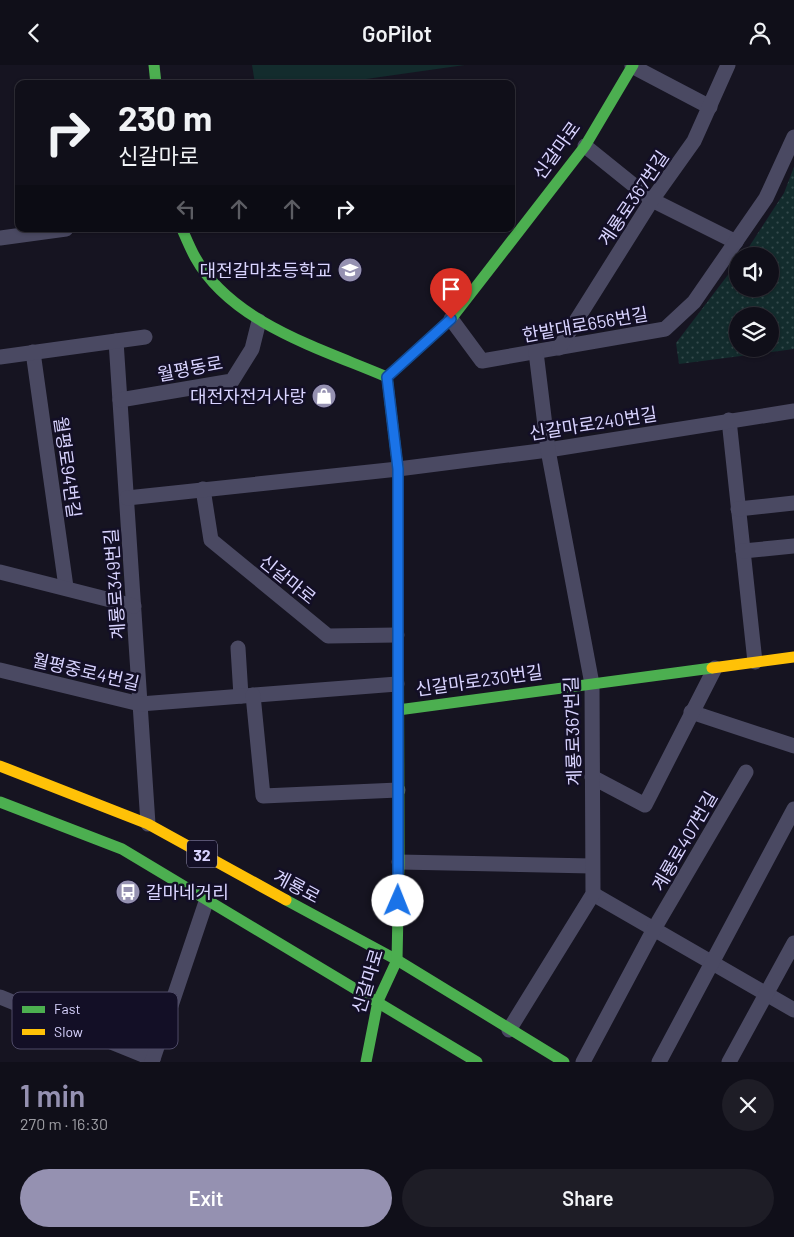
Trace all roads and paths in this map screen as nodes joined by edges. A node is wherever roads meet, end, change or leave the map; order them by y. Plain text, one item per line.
1 (154, 65) edge
2 (728, 65) edge
3 (629, 67) edge
4 (156, 80) edge
5 (710, 107) junction
6 (794, 137) edge
7 (585, 146) junction
8 (652, 200) junction
9 (44, 232) edge
10 (183, 232) edge
11 (0, 238) edge
12 (736, 242) junction
13 (451, 319) junction
14 (259, 321) junction
15 (145, 337) dead end
16 (116, 341) junction
17 (559, 348) junction
18 (33, 352) junction
19 (536, 352) junction
20 (0, 357) edge
21 (387, 377) junction
22 (120, 400) junction
23 (794, 411) edge
24 (729, 420) junction
25 (548, 450) junction
26 (398, 469) junction
27 (203, 489) junction
28 (127, 498) junction
29 (794, 503) edge
30 (738, 509) junction
31 (794, 546) edge
32 (743, 551) junction
33 (0, 572) edge
34 (66, 587) junction
35 (134, 606) junction
36 (396, 635) junction
37 (238, 648) dead end
38 (794, 657) edge
39 (755, 662) junction
40 (715, 668) junction
41 (0, 670) edge
42 (592, 684) junction
43 (397, 685) junction
44 (247, 696) junction
45 (140, 704) junction
46 (398, 709) junction
47 (691, 712) junction
48 (794, 746) edge
49 (0, 766) edge
50 (746, 772) dead end
51 (592, 777) junction
52 (398, 790) junction
53 (0, 802) edge
54 (794, 809) edge
55 (148, 824) junction
56 (399, 862) junction
57 (592, 866) junction
58 (593, 894) junction
59 (207, 899) junction
60 (654, 929) junction
61 (794, 943) edge
62 (397, 960) junction
63 (712, 963) junction
64 (176, 992) edge
65 (766, 994) junction
66 (0, 997) edge
67 (378, 1001) junction
68 (12, 1002) edge
69 (794, 1010) edge
70 (509, 1029) junction
71 (124, 1049) edge
72 (157, 1049) edge
73 (153, 1061) edge
74 (366, 1062) edge
75 (477, 1062) edge
76 (564, 1062) edge
77 (583, 1062) edge
78 (659, 1062) edge
79 (730, 1062) edge

1 - 4 street
2 - 5 street, 계룡로367번길
3 - 5 street
3 - 7 street, 신갈마로
5 - 8 street, 계룡로367번길
6 - 12 street, 한밭대로656번길
7 - 8 street
7 - 13 street, 신갈마로
8 - 12 street
8 - 17 street, 계룡로367번길
9 - 11 street
10 - 14 street
12 - 17 street, 한밭대로656번길
13 - 19 street, 한밭대로656번길
13 - 21 street, 신갈마로
14 - 21 street
14 - 22 street, 월평동로
15 - 16 street
16 - 18 street
16 - 22 street, 계룡로349번길
17 - 19 street, 한밭대로656번길
18 - 20 street
18 - 34 street, 월평로94번길
19 - 25 street, 계룡로367번길
21 - 26 street, 신갈마로
22 - 28 street, 계룡로349번길
23 - 24 street, 신갈마로240번길
24 - 25 street, 신갈마로240번길
24 - 30 street
25 - 26 street, 신갈마로240번길
25 - 42 street, 계룡로367번길
26 - 27 street
26 - 36 street, 신갈마로
27 - 28 street
27 - 36 street, 신갈마로
28 - 35 street, 계룡로349번길
29 - 30 street
30 - 32 street
31 - 32 street
32 - 39 street
33 - 34 street
34 - 35 street
35 - 45 street, 계룡로349번길
36 - 43 street, 신갈마로
37 - 44 street
38 - 39 street, 신갈마로230번길
39 - 40 street, 신갈마로230번길
40 - 42 street, 신갈마로230번길
40 - 47 street
41 - 45 street, 월평중로4번길
42 - 46 street, 신갈마로230번길
42 - 51 street, 계룡로367번길
43 - 44 street, 월평중로4번길
43 - 46 street, 신갈마로
44 - 45 street, 월평중로4번길
44 - 52 street
45 - 55 street, 계룡로349번길
46 - 52 street, 신갈마로
47 - 48 street
47 - 51 street
49 - 55 street, 계룡로 / 32
50 - 60 street, 계룡로407번길
51 - 57 street, 계룡로367번길
52 - 56 street, 신갈마로
53 - 59 street, 32
54 - 63 street
55 - 62 street, 계룡로 / 32
56 - 57 street
56 - 62 street, 신갈마로
57 - 58 street, 계룡로367번길
58 - 60 street
58 - 70 street
59 - 64 street
59 - 67 street, 32
60 - 63 street
60 - 77 street, 계룡로407번길
61 - 65 street
62 - 67 street, 신갈마로
62 - 70 street, 계룡로 / 32
63 - 65 street
63 - 78 street
65 - 69 street
65 - 79 street
66 - 68 street
67 - 74 street, 신갈마로
67 - 75 street, 32
70 - 76 street, 계룡로 / 32
71 - 73 street
72 - 73 street

